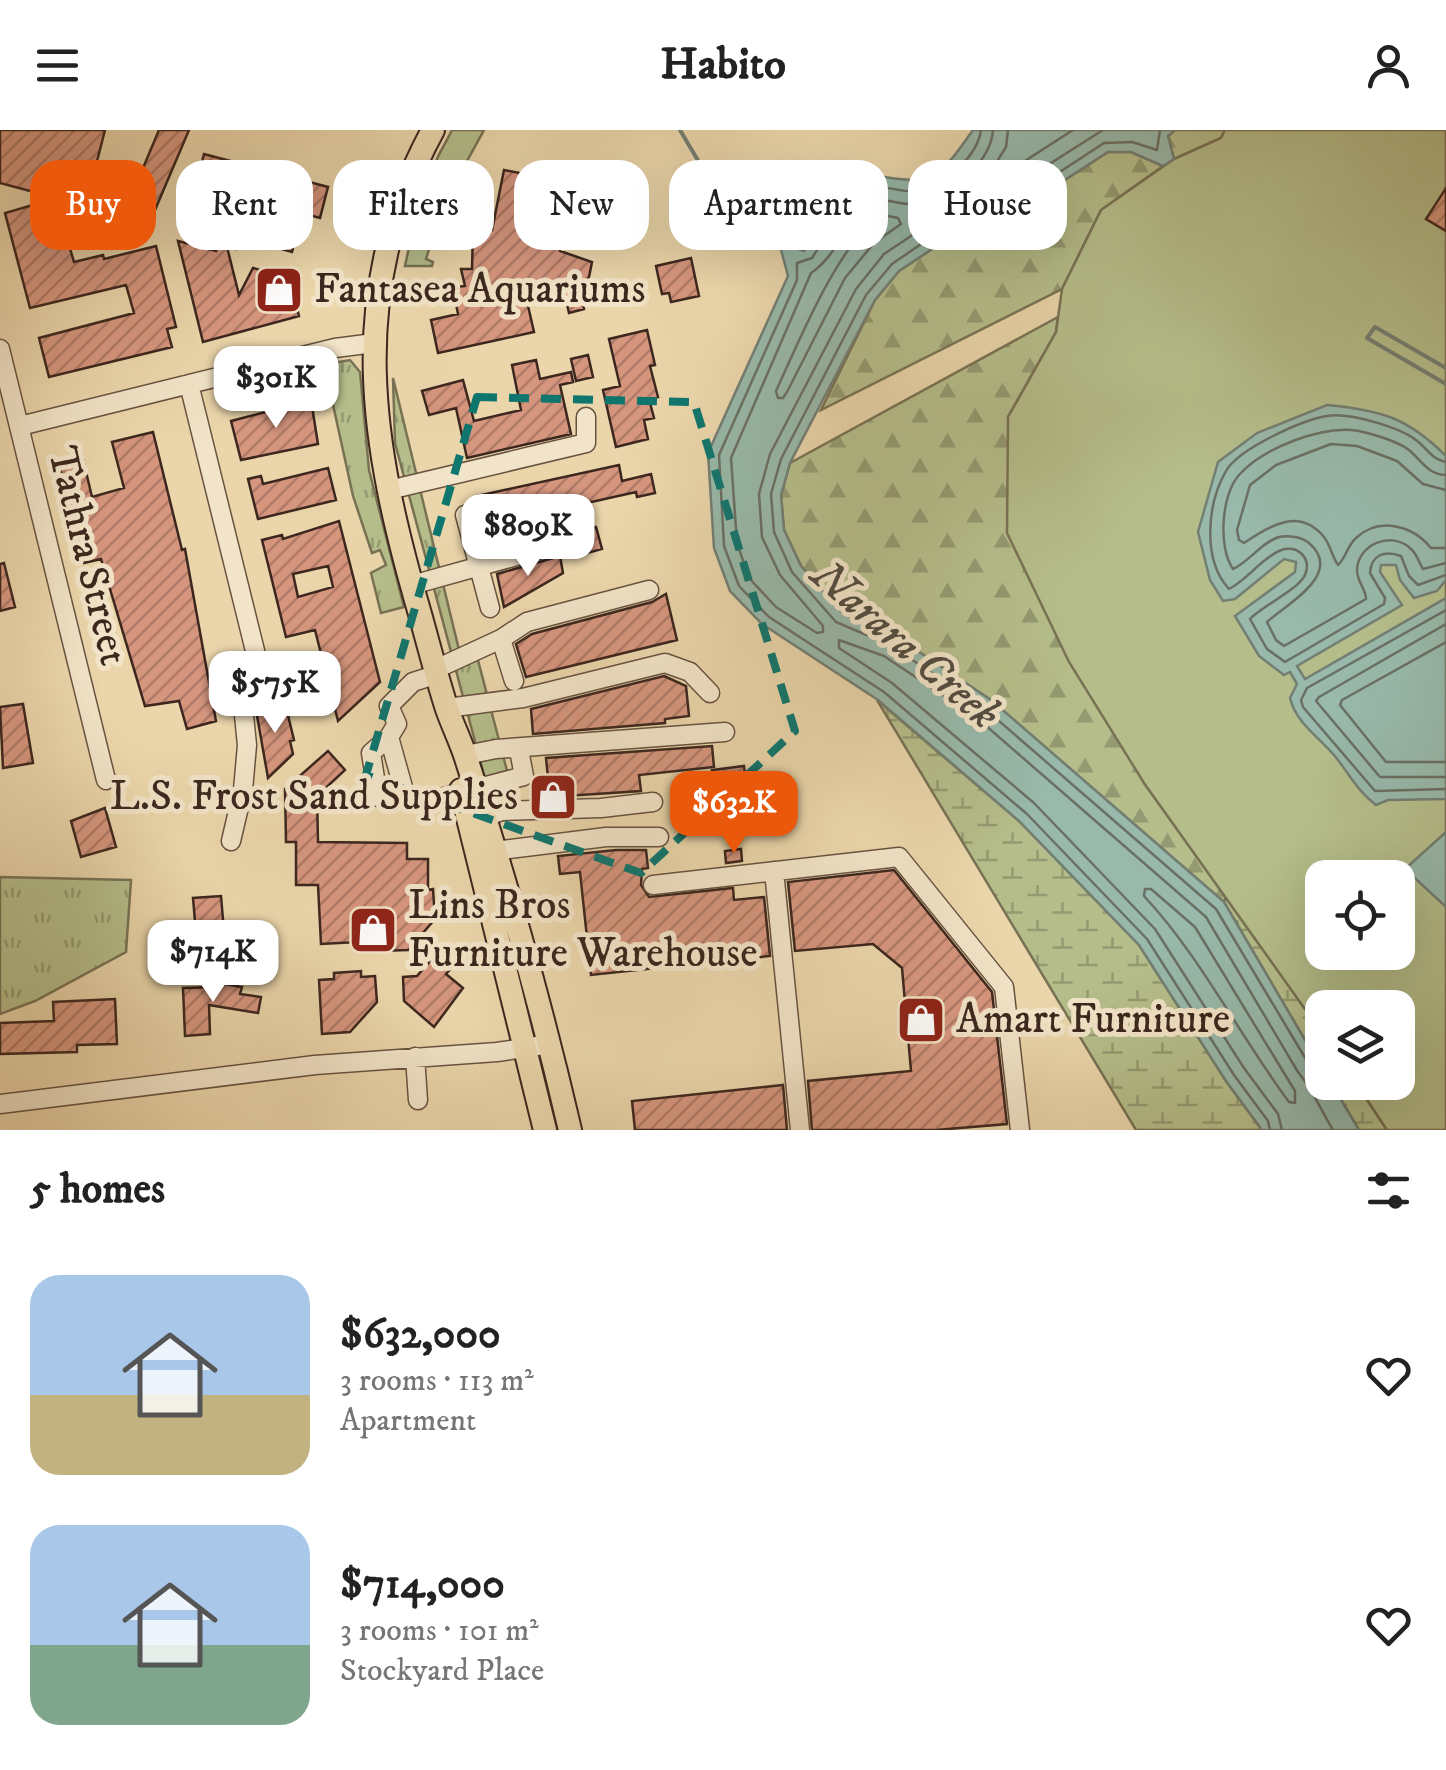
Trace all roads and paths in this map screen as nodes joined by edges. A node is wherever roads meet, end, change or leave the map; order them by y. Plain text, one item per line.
1 (424, 133) edge
2 (374, 343) junction
3 (0, 349) edge
4 (189, 384) junction
5 (586, 417) dead end
6 (20, 426) junction
7 (388, 490) junction
8 (465, 515) dead end
9 (545, 548) dead end
10 (479, 566) junction
11 (412, 585) junction
12 (649, 590) dead end
13 (490, 608) dead end
14 (501, 639) junction
15 (437, 672) junction
16 (514, 681) dead end
17 (710, 693) dead end
18 (447, 708) junction
19 (725, 732) dead end
20 (389, 736) junction
21 (519, 750) junction
22 (466, 756) junction
23 (106, 780) dead end
24 (468, 791) junction
25 (406, 798) junction
26 (653, 802) dead end
27 (484, 817) junction
28 (659, 838) dead end
29 (231, 841) dead end
30 (494, 851) junction
31 (774, 871) junction
32 (653, 884) dead end
33 (538, 1046) junction
34 (415, 1057) junction
35 (418, 1100) dead end
36 (0, 1104) edge
37 (545, 1130) edge
38 (570, 1130) edge
39 (800, 1130) edge
40 (1020, 1130) edge

1 - 2 main road
2 - 4 street
2 - 7 main road
3 - 6 street, Tathra Street
4 - 6 street
4 - 29 street
5 - 7 street
6 - 23 street, Tathra Street
7 - 11 main road
8 - 10 street
9 - 10 street
10 - 11 street
10 - 13 street
11 - 15 main road
12 - 14 street
14 - 15 street
14 - 16 street
15 - 18 main road
15 - 20 street
17 - 18 street
18 - 22 main road
18 - 24 main road
19 - 21 street
20 - 25 street
20 - 25 street
21 - 22 street
21 - 24 street
22 - 24 main road
24 - 25 street
24 - 27 main road
24 - 33 main road
26 - 27 street
27 - 30 main road
28 - 30 street
30 - 33 main road
31 - 32 street
31 - 39 street
31 - 40 street
33 - 34 street
33 - 37 main road
33 - 38 main road
34 - 35 street
34 - 36 street

